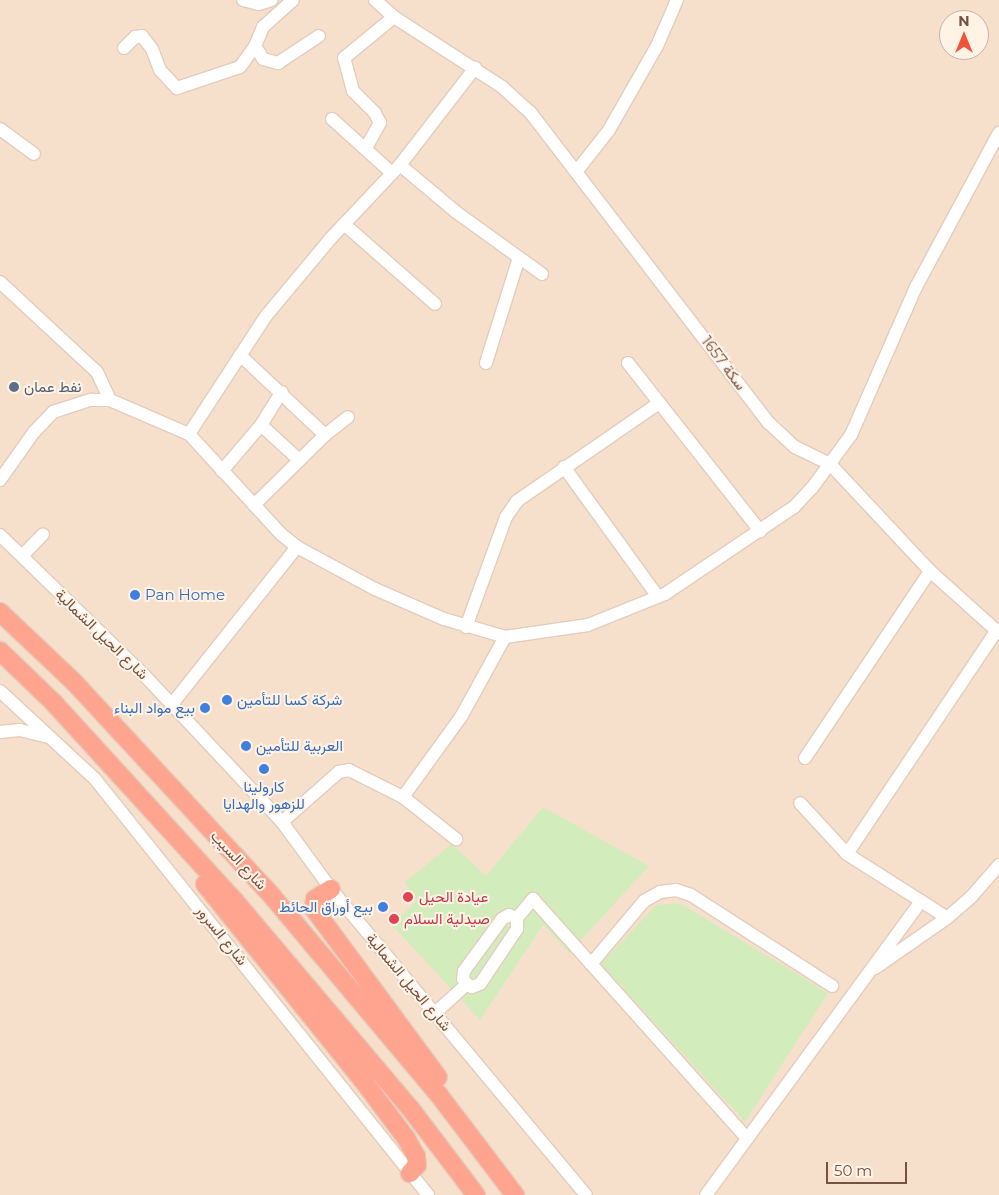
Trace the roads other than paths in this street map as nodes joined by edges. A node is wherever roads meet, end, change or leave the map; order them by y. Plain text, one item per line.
1 (243, 0) edge
2 (271, 0) edge
3 (293, 0) edge
4 (375, 0) edge
5 (677, 0) edge
6 (394, 17) junction
7 (320, 36) dead end
8 (255, 46) junction
9 (124, 48) dead end
10 (475, 68) junction
11 (332, 119) dead end
12 (0, 129) edge
13 (999, 133) edge
14 (366, 148) junction
15 (34, 154) dead end
16 (396, 169) junction
17 (576, 172) junction
18 (344, 224) junction
19 (520, 258) junction
20 (542, 274) dead end
21 (0, 282) edge
22 (435, 304) dead end
23 (240, 355) junction
24 (486, 363) dead end
25 (628, 363) dead end
26 (282, 392) junction
27 (110, 400) junction
28 (659, 403) junction
29 (348, 417) dead end
30 (261, 425) junction
31 (189, 434) junction
32 (325, 435) junction
33 (299, 460) junction
34 (830, 464) junction
35 (564, 468) junction
36 (222, 471) junction
37 (0, 480) edge
38 (254, 505) junction
39 (760, 531) junction
40 (44, 534) dead end
41 (0, 535) edge
42 (297, 547) junction
43 (22, 556) junction
44 (930, 571) junction
45 (658, 597) junction
46 (0, 612) edge
47 (466, 627) junction
48 (998, 631) edge
49 (505, 637) junction
50 (0, 651) edge
51 (3, 699) edge
52 (172, 704) junction
53 (0, 732) edge
54 (49, 737) junction
55 (805, 758) dead end
56 (141, 797) junction
57 (403, 797) junction
58 (800, 803) dead end
59 (282, 822) junction
60 (456, 839) dead end
61 (847, 854) junction
62 (999, 865) edge
63 (331, 889) junction
64 (921, 901) junction
65 (517, 918) junction
66 (947, 918) junction
67 (590, 964) junction
68 (865, 975) junction
69 (467, 984) junction
70 (832, 986) dead end
71 (435, 1013) junction
72 (747, 1138) junction
73 (410, 1173) junction
74 (428, 1195) edge
75 (476, 1195) edge
76 (515, 1195) edge
77 (526, 1195) edge
78 (586, 1195) edge
79 (706, 1195) edge

1 - 2 street
3 - 8 street
4 - 6 street, سكة 1657
5 - 17 street
6 - 10 street, سكة 1657
6 - 14 street
7 - 8 street
8 - 9 street
10 - 16 street
10 - 17 street, سكة 1657
11 - 14 street
12 - 15 street
13 - 34 street
14 - 16 street
16 - 18 street
16 - 19 street
17 - 34 street, سكة 1657
18 - 22 street
18 - 23 street
19 - 20 street
19 - 24 street
21 - 27 street
23 - 26 street
23 - 31 street
25 - 28 street
26 - 30 street
26 - 32 street
27 - 31 street
27 - 37 street
28 - 35 street
28 - 39 street
29 - 32 street
30 - 33 street
30 - 36 street
31 - 36 street
32 - 33 street
33 - 38 street
34 - 39 street
34 - 44 street, سكة 1657
35 - 45 street
35 - 47 street
36 - 38 street
38 - 42 street
39 - 45 street
40 - 43 street
41 - 43 street, شارع الحيل الشمالية
42 - 47 street
42 - 52 street
43 - 52 street, شارع الحيل الشمالية
44 - 48 street, سكة 1657
44 - 55 street
45 - 49 street
46 - 76 highway, شارع السيب
47 - 49 street
48 - 61 street
49 - 57 street
50 - 56 highway, شارع السيب
51 - 54 street, شارع السرور
52 - 59 street, شارع الحيل الشمالية
53 - 54 street
54 - 73 street, شارع السرور
56 - 73 highway
56 - 75 highway, شارع السيب
57 - 59 street
57 - 60 street
58 - 61 street
59 - 63 street, شارع الحيل الشمالية
61 - 64 street
62 - 66 street
63 - 71 street, شارع الحيل الشمالية
63 - 77 highway
64 - 66 street
64 - 68 street
65 - 67 street
65 - 69 street
65 - 69 street
66 - 68 street
67 - 70 street
67 - 72 street
68 - 72 street
69 - 71 street
71 - 78 street, شارع الحيل الشمالية
72 - 79 street
73 - 74 street, شارع السرور

